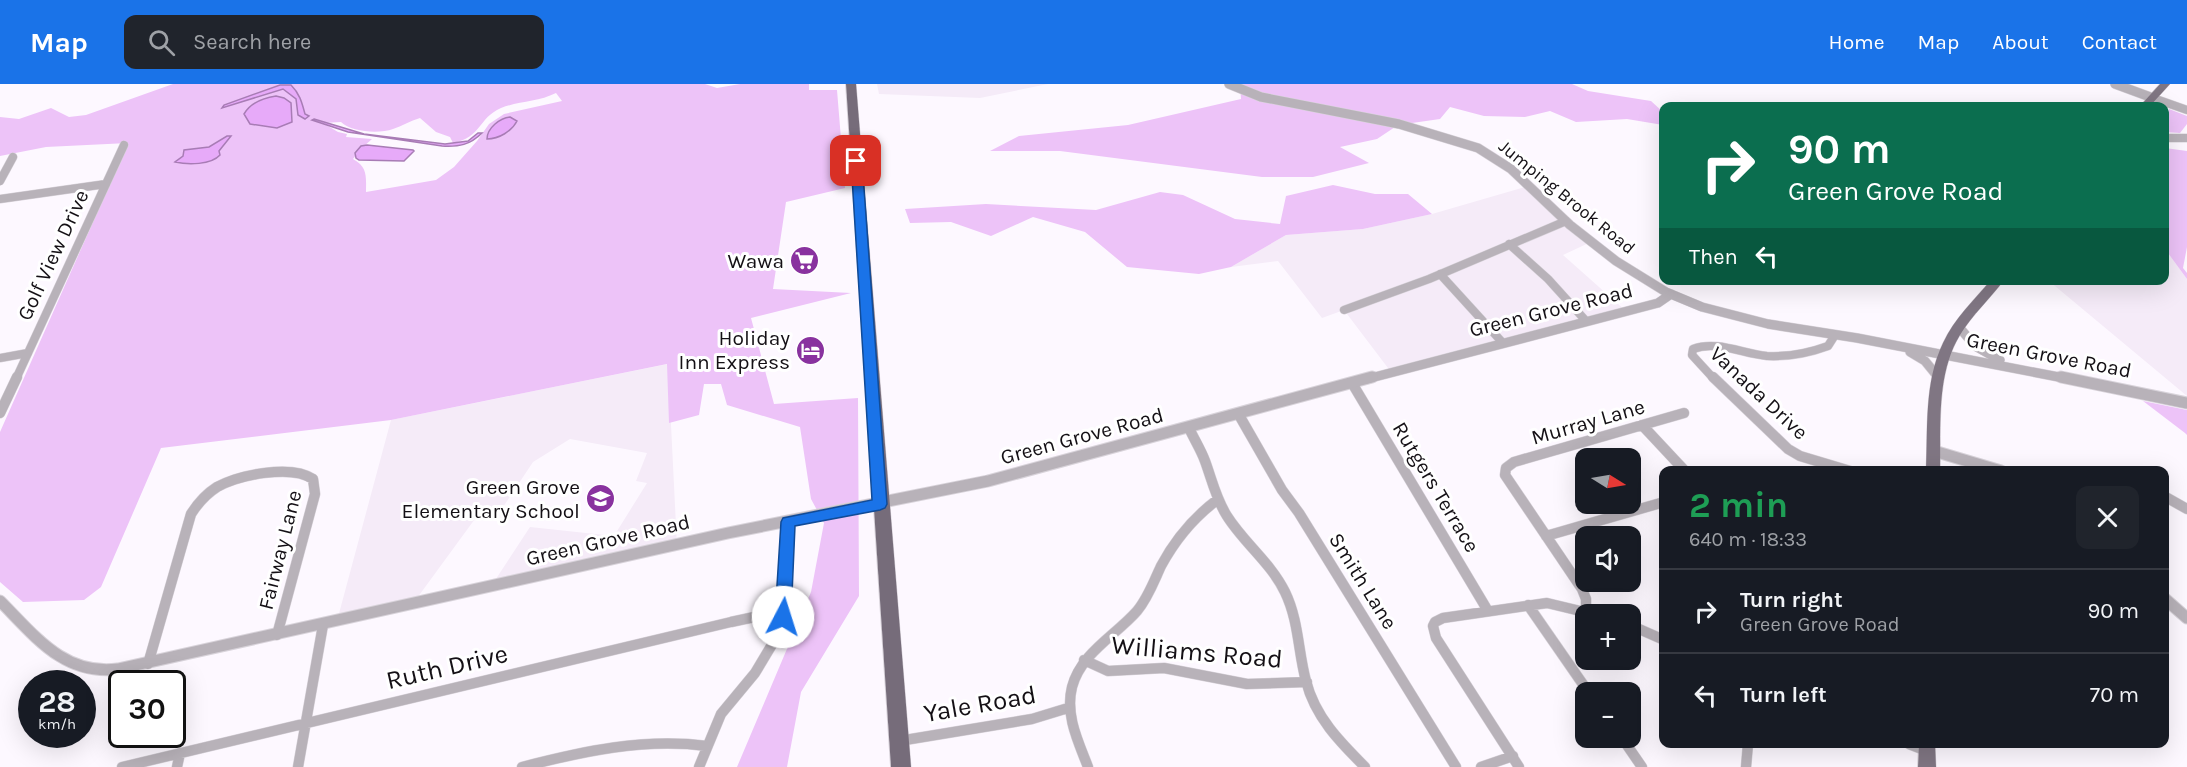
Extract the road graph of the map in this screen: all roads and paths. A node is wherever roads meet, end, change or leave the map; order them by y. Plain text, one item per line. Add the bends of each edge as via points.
1 (851, 84) edge
2 (1229, 84) edge
3 (2115, 84) edge
4 (2165, 84) edge
5 (2153, 98) junction
6 (2149, 102) edge
7 (2164, 102) edge
8 (2169, 104) edge
9 (2187, 110) edge
10 (2169, 138) edge
11 (2187, 138) edge
12 (124, 145) dead end
13 (13, 157) dead end
14 (4, 169) edge
15 (0, 182) edge
16 (106, 184) junction
17 (0, 199) edge
18 (1566, 221) junction
19 (1509, 244) junction
20 (1440, 273) junction
21 (1994, 285) edge
22 (1671, 294) junction
23 (1344, 309) dead end
24 (1586, 321) junction
25 (1959, 327) junction
26 (1835, 335) junction
27 (1502, 342) junction
28 (1904, 349) junction
29 (28, 353) junction
30 (1944, 354) junction
31 (0, 358) edge
32 (2013, 367) junction
33 (1938, 377) junction
34 (1352, 383) junction
35 (2187, 403) edge
36 (0, 413) edge
37 (1684, 413) dead end
38 (1239, 415) junction
39 (1642, 425) junction
40 (1189, 428) junction
41 (1934, 451) junction
42 (1680, 466) edge
43 (1824, 466) edge
44 (1933, 466) edge
45 (1984, 466) edge
46 (2169, 499) edge
47 (1217, 500) junction
48 (1659, 503) edge
49 (880, 504) junction
50 (2187, 509) edge
51 (788, 522) junction
52 (1546, 536) junction
53 (0, 601) edge
54 (2169, 602) edge
55 (1588, 604) edge
56 (1528, 605) junction
57 (1575, 610) edge
58 (1488, 611) junction
59 (783, 617) junction
60 (2187, 618) edge
61 (323, 625) junction
62 (1641, 630) edge
63 (277, 635) junction
64 (1659, 638) edge
65 (1084, 660) junction
66 (148, 664) junction
67 (1306, 682) junction
68 (1581, 682) edge
69 (1068, 708) junction
70 (306, 723) junction
71 (899, 741) junction
72 (707, 746) junction
73 (1629, 748) edge
74 (1748, 748) edge
75 (180, 753) junction
76 (1512, 756) junction
77 (122, 767) edge
78 (177, 767) edge
79 (298, 767) edge
80 (522, 767) edge
81 (699, 767) edge
82 (901, 767) edge
83 (1088, 767) edge
84 (1365, 767) edge
85 (1456, 767) edge
86 (1481, 767) edge
87 (1519, 767) edge
88 (1642, 767) edge
89 (1746, 767) edge

1 - 49 highway
2 - 18 street, Jumping Brook Road via 1273,99 1400,124 1478,148 1507,165
3 - 5 street
4 - 5 main road
5 - 6 main road
5 - 7 street
8 - 9 street
10 - 11 street
12 - 16 street, Golf View Drive
13 - 14 street
14 - 15 street
16 - 17 street
16 - 29 street, Golf View Drive
18 - 19 street
18 - 22 street, Jumping Brook Road
19 - 20 street
19 - 24 street
20 - 23 street
20 - 27 street
21 - 25 main road
22 - 24 street, Green Grove Road via 1658,303
22 - 26 street, Green Grove Road via 1725,314
24 - 27 street, Green Grove Road
25 - 30 main road
25 - 32 street via 1975,346
26 - 28 street, Green Grove Road
26 - 43 street, Vanada Drive via 1828,346 1790,355 1750,354 1706,345 1697,346 1692,352 1696,361 1788,449
27 - 34 street, Green Grove Road
28 - 30 street, Green Grove Road
28 - 33 street via 1925,361
29 - 31 street
29 - 36 street, Golf View Drive
30 - 32 street, Green Grove Road
30 - 33 main road
32 - 35 street, Green Grove Road
33 - 41 main road
34 - 38 street, Green Grove Road
34 - 58 street, Rutgers Terrace
37 - 39 street, Murray Lane
38 - 40 street, Green Grove Road
38 - 85 street, Smith Lane
39 - 42 street
39 - 52 street, Murray Lane via 1507,465 1505,475
40 - 47 street via 1204,457
40 - 49 street, Green Grove Road via 988,482
41 - 44 main road
41 - 45 street
46 - 50 street
47 - 65 street via 1201,510 1176,542 1138,609
47 - 67 street via 1285,591 1296,621
48 - 52 street
49 - 51 street, Green Grove Road
49 - 71 highway
51 - 59 street
51 - 61 street, Green Grove Road
52 - 55 street
53 - 66 street, Green Grove Road via 44,643 84,669
54 - 60 street
56 - 57 street via 1547,603
56 - 58 street
56 - 68 street
58 - 76 street via 1443,618 1433,626 1436,638
59 - 70 street, Ruth Drive via 750,618
59 - 72 street via 766,658 721,714
61 - 63 street, Green Grove Road
61 - 70 street
62 - 64 street
63 - 66 street, Green Grove Road
63 - 66 street, Fairway Lane via 315,494 313,479 296,471 229,481 196,505
65 - 67 street, Williams Road via 1108,671 1164,668 1247,684
65 - 69 street via 1073,683
67 - 84 street via 1322,720
69 - 71 street, Yale Road via 1032,719
69 - 83 street
70 - 75 street, Ruth Drive
70 - 79 street
71 - 82 highway
72 - 80 street via 671,742 618,744
72 - 81 street
73 - 88 street
74 - 89 street
75 - 77 street, Ruth Drive
75 - 78 street
76 - 86 street
76 - 87 street

